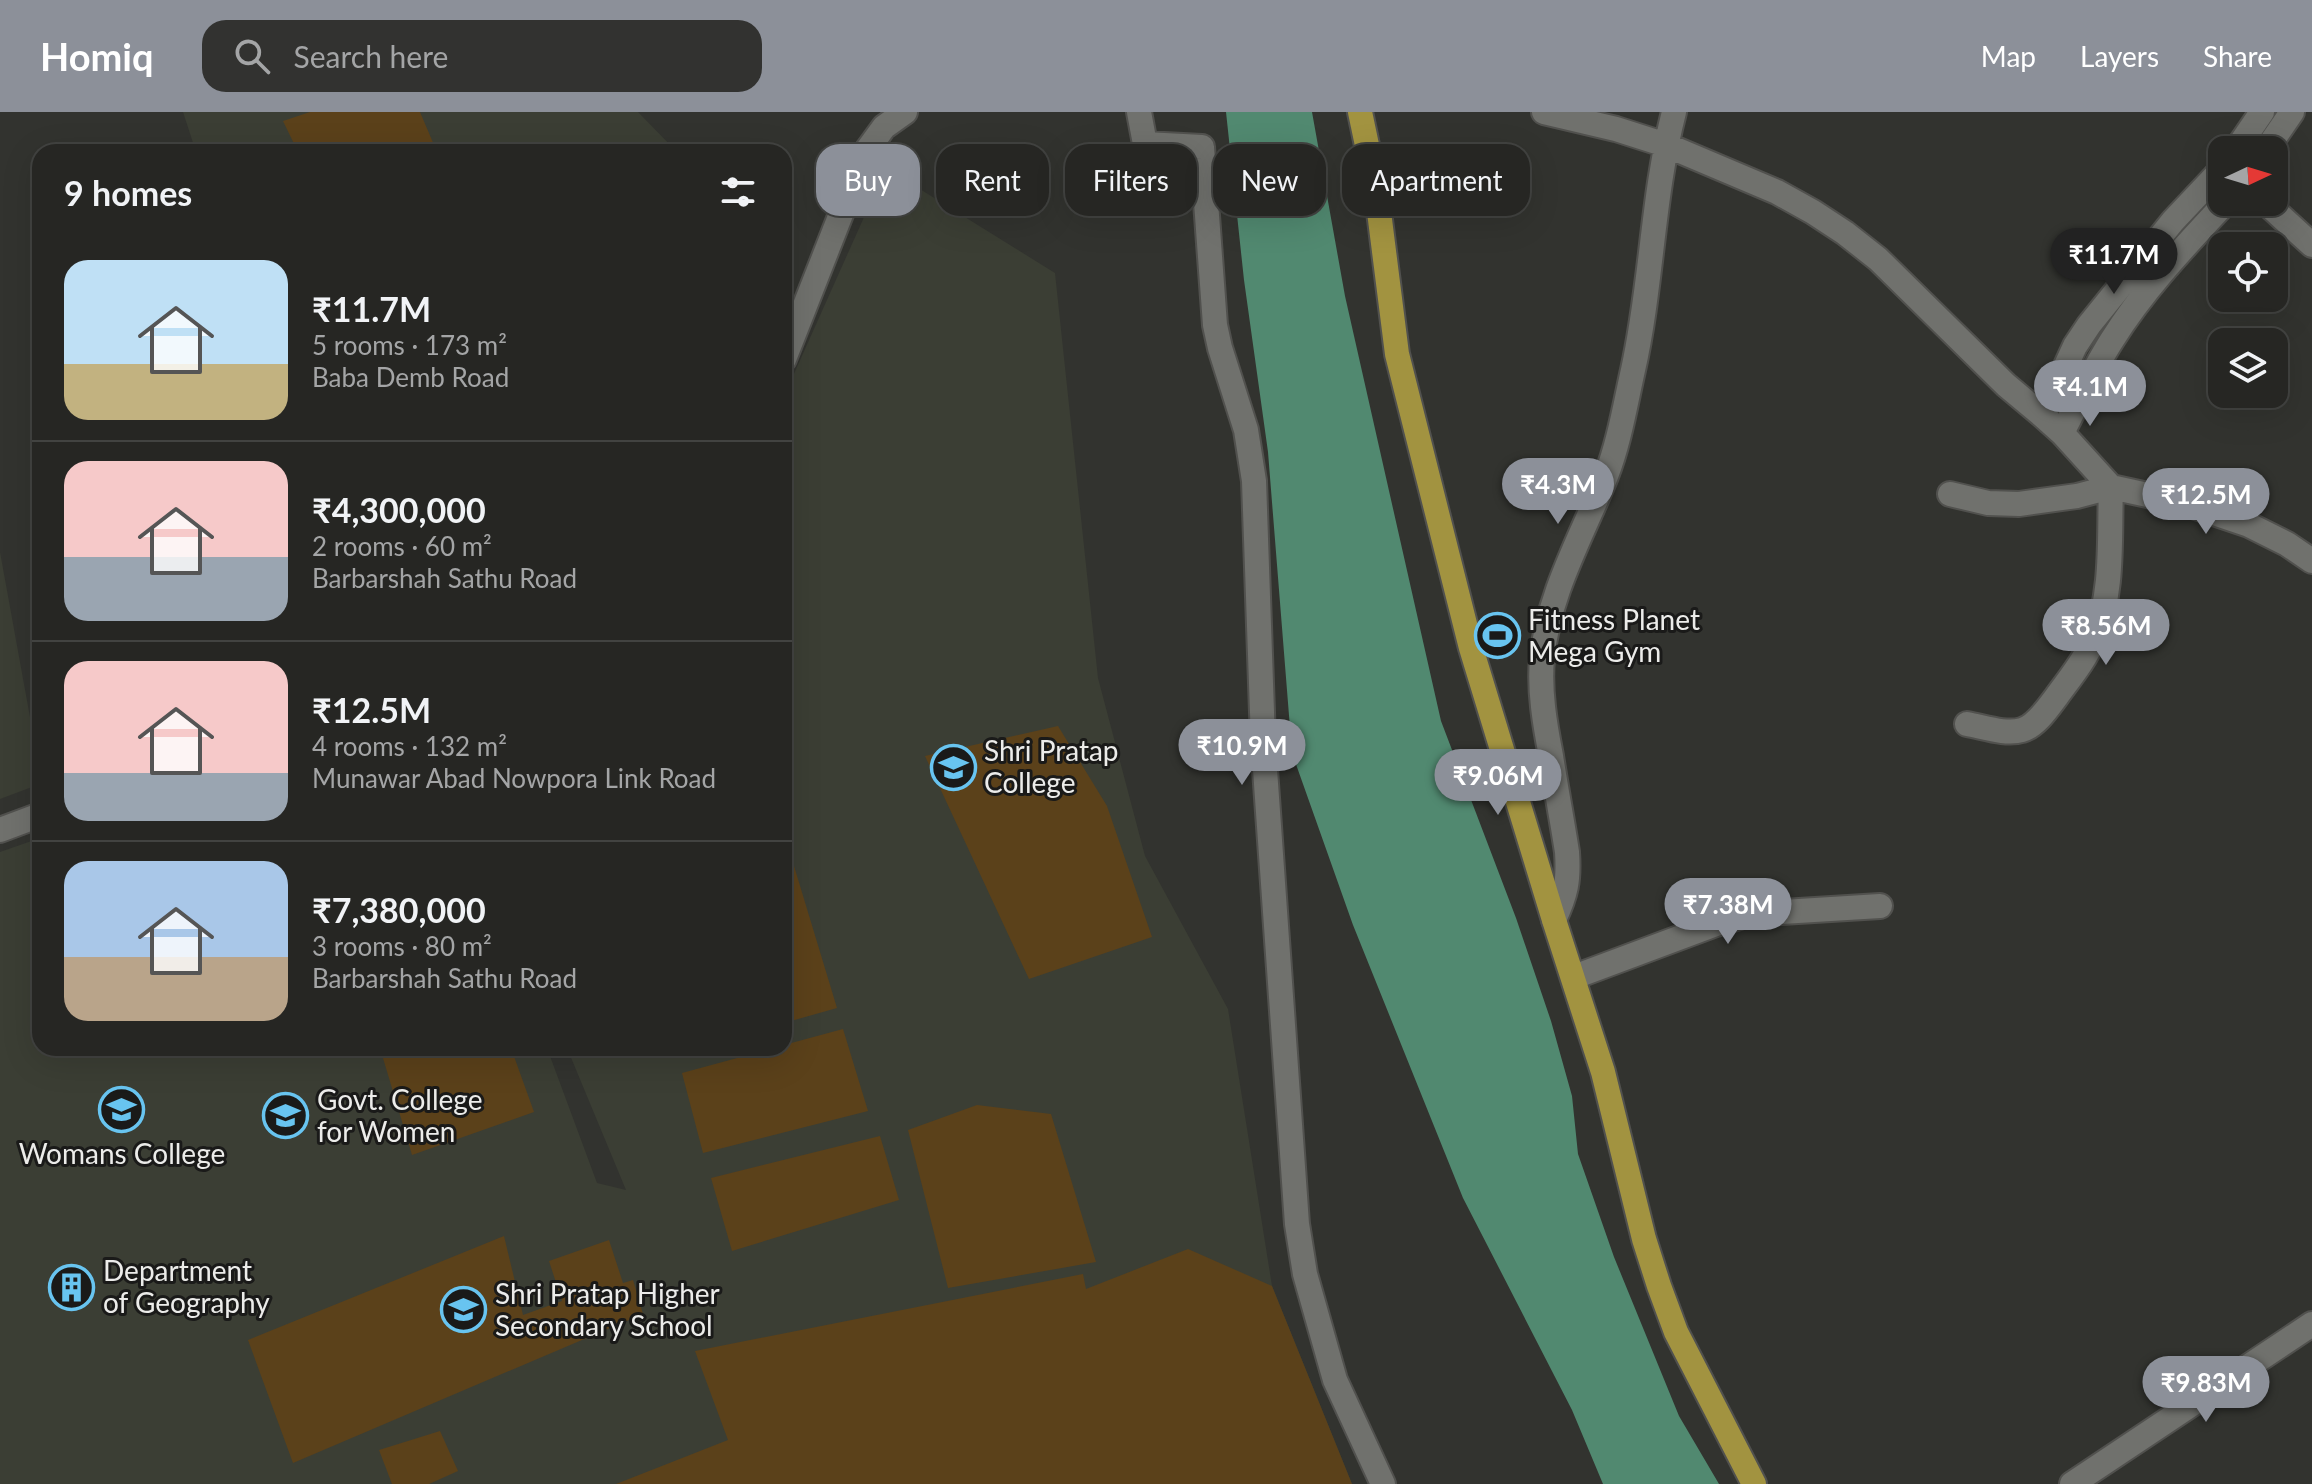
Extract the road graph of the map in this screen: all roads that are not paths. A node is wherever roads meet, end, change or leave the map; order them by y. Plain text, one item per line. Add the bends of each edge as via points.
1 (905, 112) edge
2 (1139, 112) edge
3 (1360, 112) edge
4 (1544, 112) edge
5 (1674, 112) edge
6 (2262, 112) edge
7 (2292, 112) edge
8 (2246, 136) edge
9 (2276, 136) edge
10 (1666, 145) junction
11 (2208, 184) edge
12 (2213, 216) edge
13 (2280, 216) edge
14 (2312, 245) edge
15 (792, 339) edge
16 (2043, 416) junction
17 (2062, 433) junction
18 (2111, 487) junction
19 (1950, 494) dead end
20 (2312, 561) edge
21 (1967, 724) dead end
22 (32, 818) edge
23 (0, 830) edge
24 (1880, 906) dead end
25 (1554, 920) junction
26 (1574, 977) junction
27 (2312, 1324) edge
28 (1383, 1484) edge
29 (1754, 1484) edge
30 (2072, 1484) edge

1 - 15 street via 884,127 865,153
2 - 28 street via 1145,144 1202,147 1215,325 1246,430 1254,481 1263,741 1297,1224 1305,1274 1335,1380
3 - 25 main road via 1376,188 1397,354 1471,648
4 - 10 street
5 - 10 street
6 - 8 street
7 - 9 street
10 - 16 street via 1777,192 1845,233
10 - 25 street via 1638,348 1618,438 1556,595 1541,663 1569,875
11 - 16 street via 2075,346
12 - 17 street via 2137,304
13 - 14 street
16 - 17 street
17 - 18 street
18 - 19 street via 2019,504
18 - 20 street via 2249,525
18 - 21 street via 2104,609 2080,664 2026,729 2014,732
22 - 23 street
24 - 26 street via 1749,914
25 - 26 main road
26 - 29 main road via 1659,1286 1676,1332
27 - 30 street

